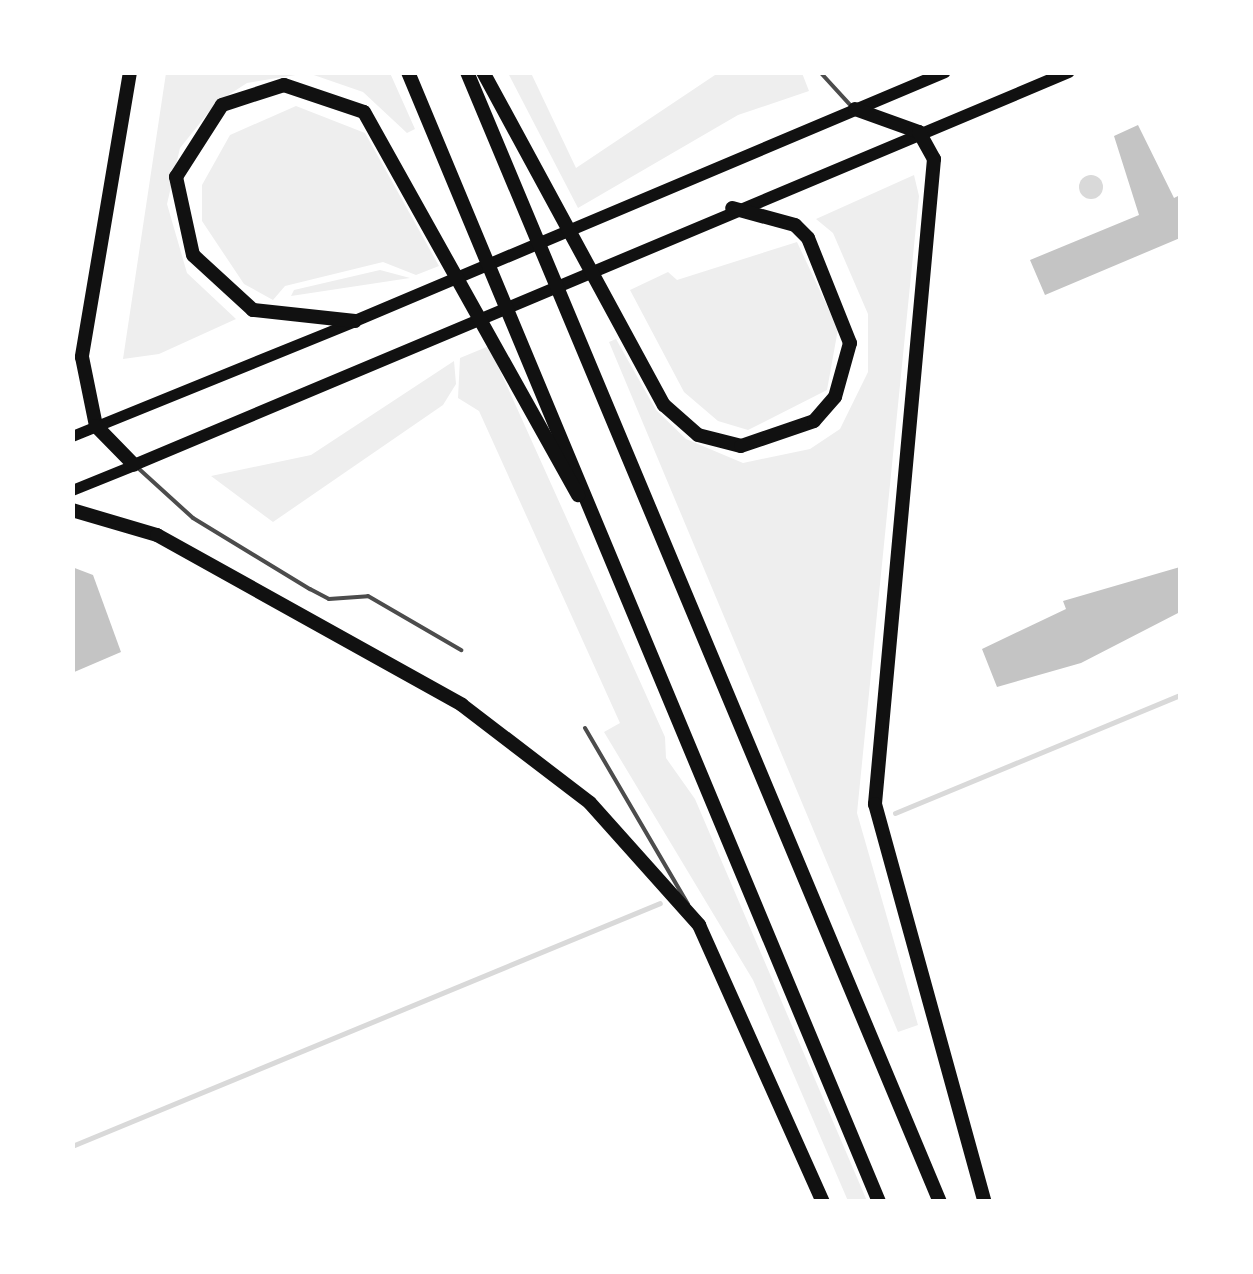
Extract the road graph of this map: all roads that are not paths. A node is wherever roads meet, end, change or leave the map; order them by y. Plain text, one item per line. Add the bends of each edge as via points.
1 (130, 72) edge
2 (408, 72) edge
3 (467, 72) edge
4 (483, 72) edge
5 (820, 72) edge
6 (945, 72) edge
7 (1069, 72) edge
8 (855, 109) junction
9 (919, 132) junction
10 (732, 208) junction
11 (355, 321) junction
12 (96, 426) junction
13 (72, 436) edge
14 (134, 465) junction
15 (72, 490) edge
16 (72, 510) edge
17 (620, 576) junction
18 (461, 650) dead end
19 (585, 728) dead end
20 (699, 925) junction
21 (824, 1202) edge
22 (879, 1202) edge
23 (940, 1202) edge
24 (986, 1202) edge

1 - 12 highway via 82,357
2 - 17 highway
3 - 23 highway
4 - 10 highway via 664,405 698,434 740,446 814,421 835,397 850,342 808,238
5 - 8 lane
6 - 8 main road
7 - 9 main road
8 - 9 highway
8 - 11 main road
9 - 10 main road
9 - 24 highway via 934,159 935,205 875,804
10 - 14 main road
11 - 12 main road
11 - 17 highway via 253,310 194,254 176,177 222,106 250,92 312,87 364,112 384,135
12 - 13 main road
12 - 14 highway
14 - 15 main road
14 - 18 lane via 193,518 310,589 329,599 368,596
16 - 20 highway via 158,535 510,736 590,802
17 - 22 highway
19 - 20 lane
20 - 21 highway

